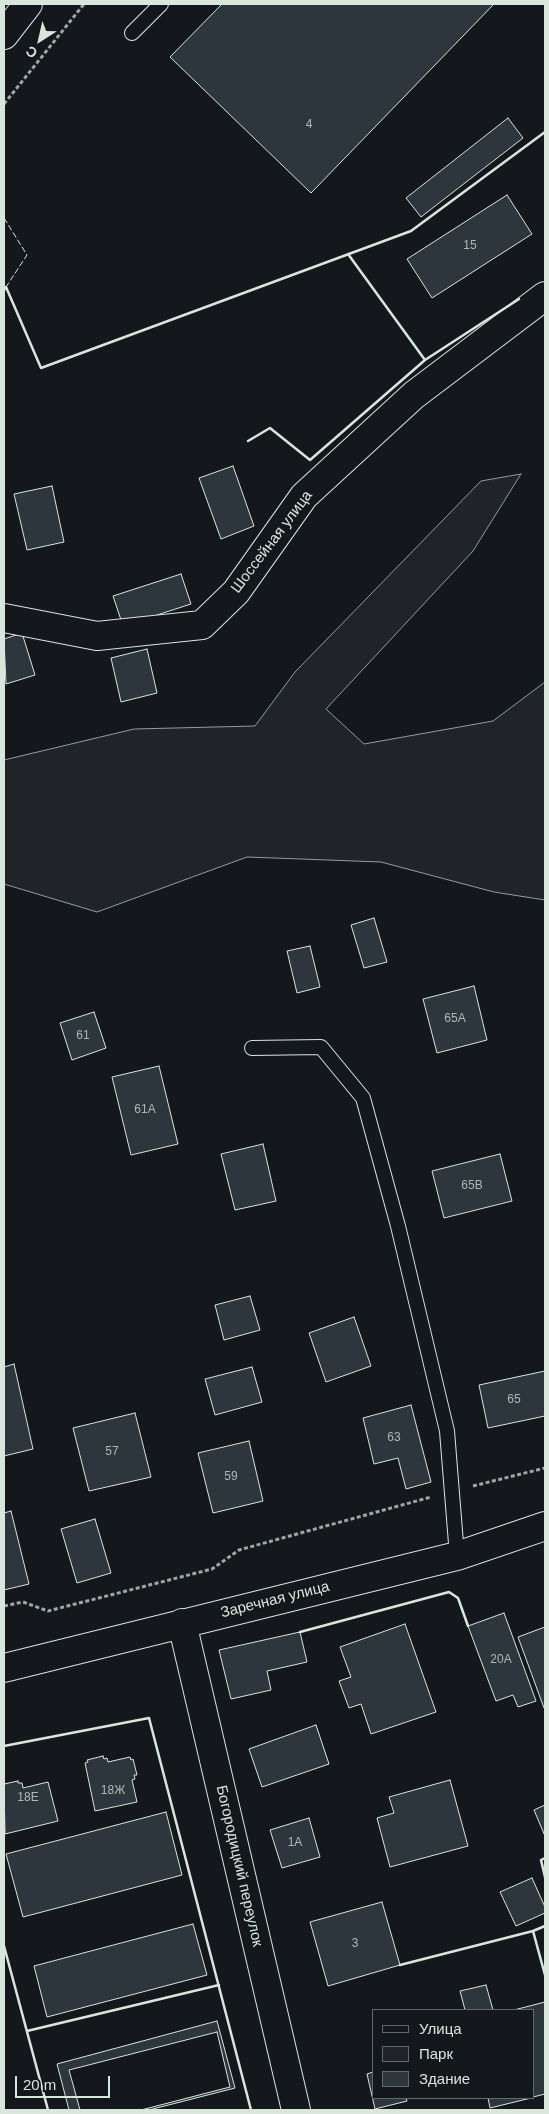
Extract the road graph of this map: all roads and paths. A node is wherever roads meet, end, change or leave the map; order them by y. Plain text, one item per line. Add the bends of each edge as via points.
1 (28, 4) edge
2 (84, 4) edge
3 (161, 4) edge
4 (132, 33) dead end
5 (4, 35) edge
6 (4, 104) edge
7 (545, 296) edge
8 (4, 618) edge
9 (252, 1048) dead end
10 (545, 1468) edge
11 (452, 1492) junction
12 (545, 1526) edge
13 (457, 1556) junction
14 (4, 1606) edge
15 (182, 1622) junction
16 (4, 1668) edge
17 (296, 2110) edge

1 - 5 street
2 - 6 path
3 - 4 lane
7 - 8 street, Шоссейная улица via 414,396 304,496 236,592 202,625 97,636
9 - 11 lane via 320,1046 363,1098 398,1226 447,1431
10 - 11 path
11 - 13 lane
11 - 14 path via 240,1550 212,1569 48,1611 23,1602
12 - 13 street, Заречная улица
13 - 15 street, Заречная улица
15 - 16 street, Заречная улица
15 - 17 street, Богородицкий переулок

